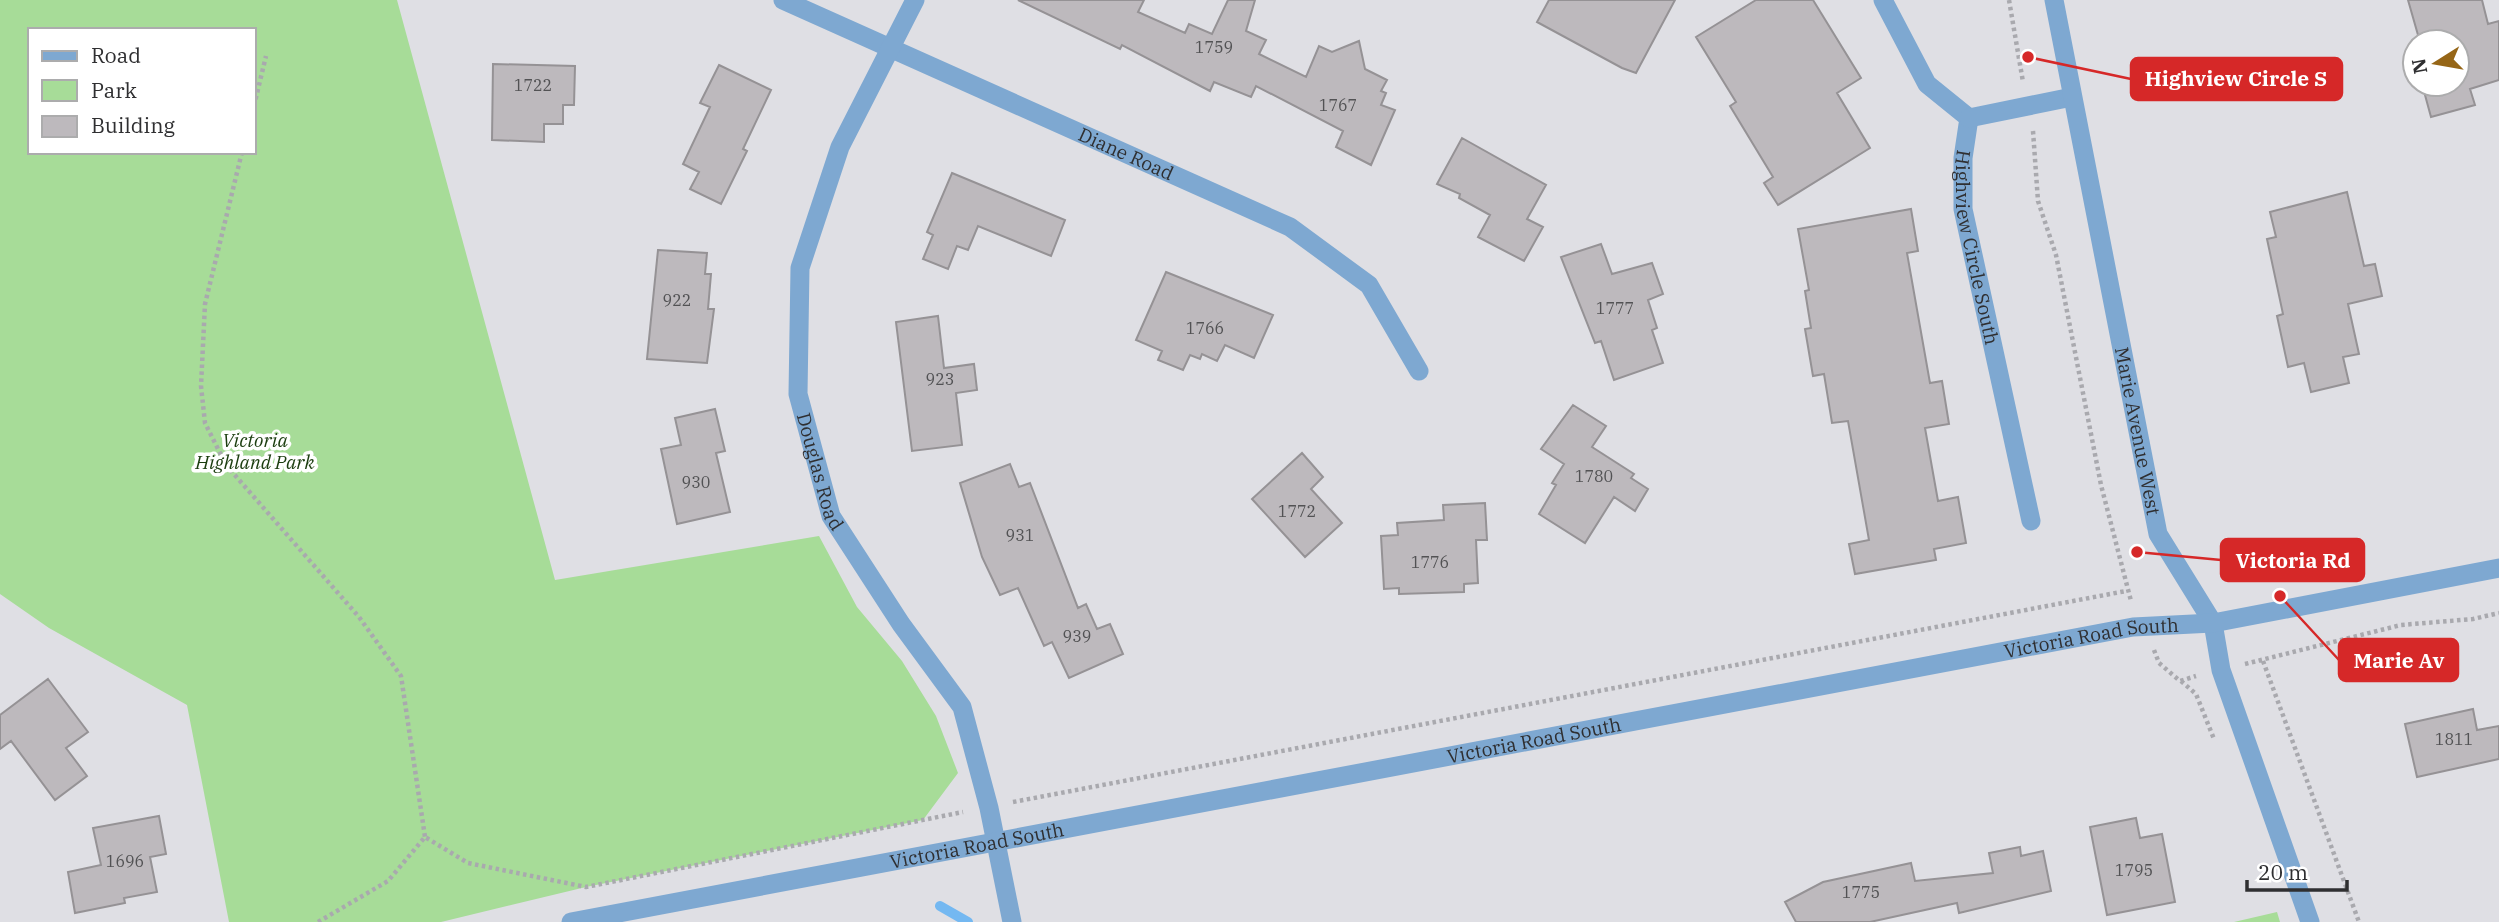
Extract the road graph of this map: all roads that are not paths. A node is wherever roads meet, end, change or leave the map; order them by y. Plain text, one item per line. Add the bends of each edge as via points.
1 (783, 0) edge
2 (915, 0) edge
3 (1883, 0) edge
4 (2054, 0) edge
5 (891, 48) junction
6 (2072, 97) junction
7 (1969, 118) junction
8 (1419, 371) dead end
9 (2031, 521) dead end
10 (2499, 568) edge
11 (2213, 623) junction
12 (996, 842) junction
13 (571, 922) edge
14 (1012, 922) edge
15 (2310, 922) edge

1 - 5 street, Diane Road
2 - 5 street, Douglas Road
3 - 7 street via 1927,84
4 - 6 street, Marie Avenue West
5 - 8 street, Diane Road via 1290,227 1369,285
5 - 12 street, Douglas Road via 840,147 800,268 797,394 831,516 962,707
6 - 7 street
6 - 11 street, Marie Avenue West via 2158,534
7 - 9 street, Highview Circle South via 1963,209
10 - 11 street, Victoria Road South
11 - 12 street, Victoria Road South via 2133,627
11 - 15 street, Marie Avenue West via 2221,670
12 - 13 street, Victoria Road South
12 - 14 street, Douglas Road

